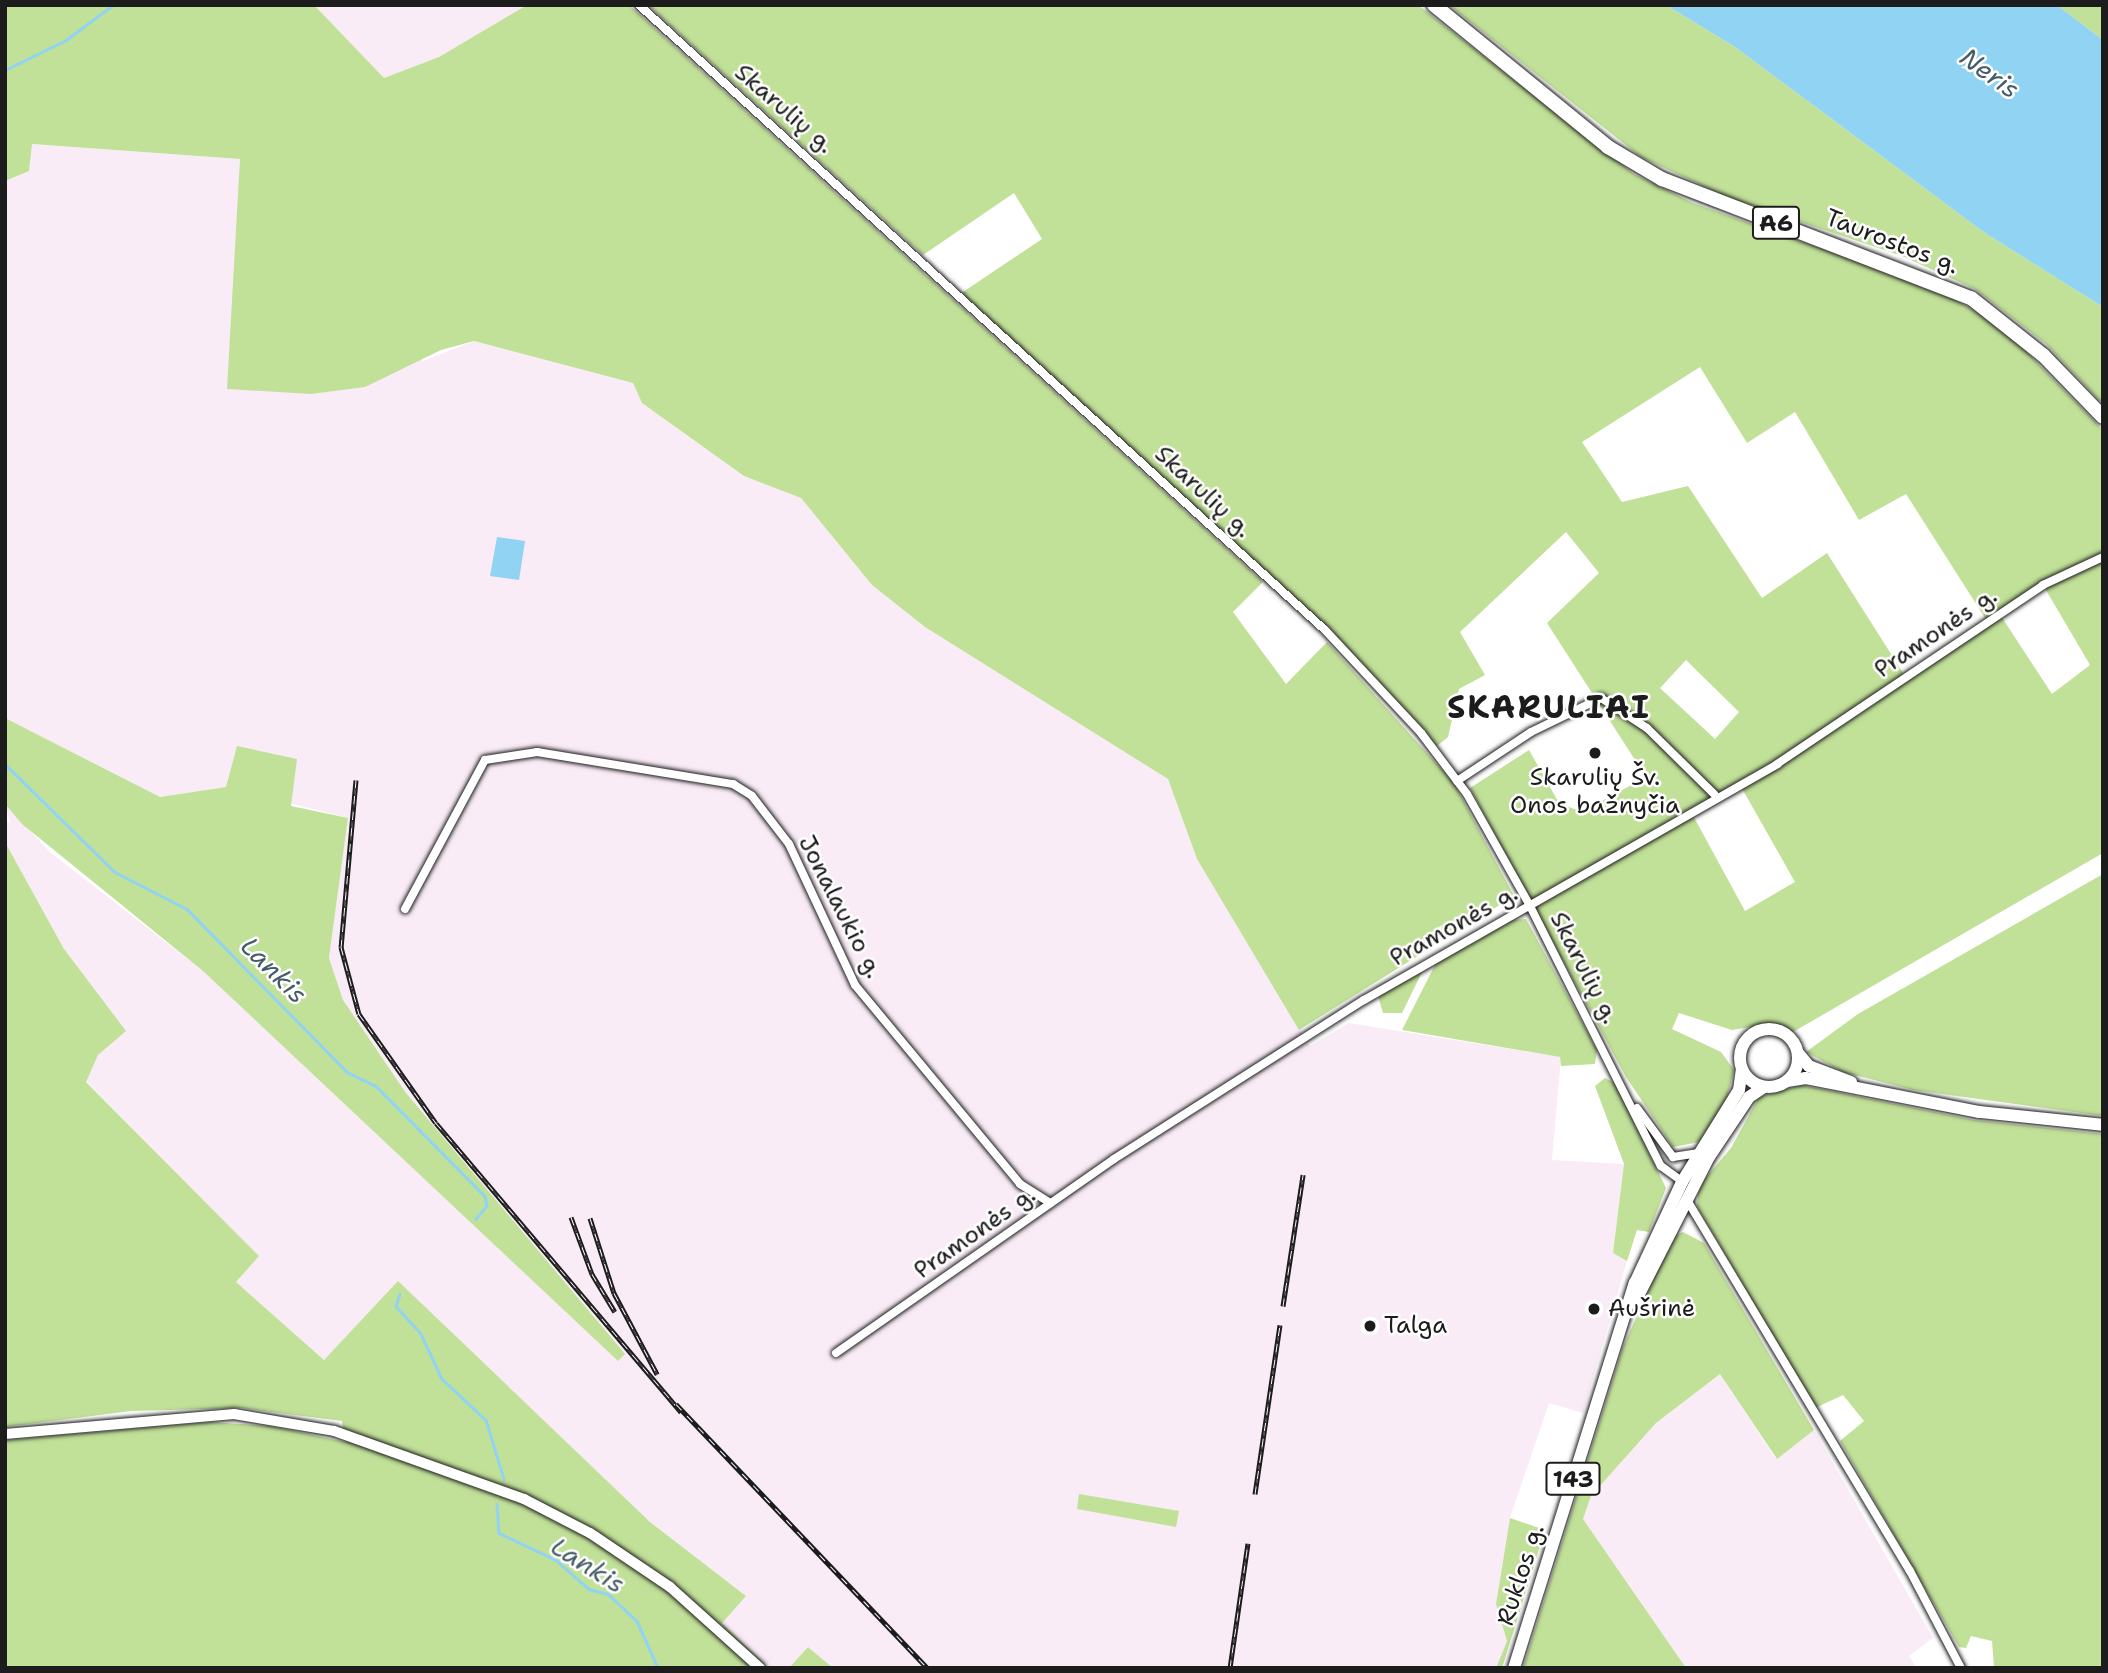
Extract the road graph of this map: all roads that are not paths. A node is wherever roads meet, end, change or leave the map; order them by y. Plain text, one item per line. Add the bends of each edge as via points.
1 (639, 5) edge
2 (1434, 5) edge
3 (2103, 417) edge
4 (2103, 556) edge
5 (1457, 781) junction
6 (1715, 795) junction
7 (1530, 906) junction
8 (405, 909) dead end
9 (1798, 1052) junction
10 (1742, 1069) junction
11 (1787, 1081) junction
12 (1861, 1086) junction
13 (1764, 1087) junction
14 (1629, 1097) junction
15 (2103, 1125) edge
16 (1699, 1153) junction
17 (1698, 1177) junction
18 (1682, 1182) junction
19 (1686, 1198) junction
20 (1051, 1203) junction
21 (1619, 1335) junction
22 (836, 1353) dead end
23 (5, 1434) edge
24 (760, 1668) edge
25 (1514, 1668) edge
26 (1961, 1668) edge

1 - 5 street, Skarulių g. via 1325,630
2 - 3 highway, Taurostos g. / A6 via 1608,147 1662,179 1971,298 2043,355
4 - 6 street, Pramonės g. via 2070,568 1777,764
5 - 6 street via 1531,732 1601,698 1640,722
5 - 7 street, Skarulių g.
6 - 7 street, Pramonės g.
7 - 14 street, Skarulių g.
7 - 20 street, Pramonės g. via 1374,994
8 - 20 street, Jonalaukio g. via 485,761 537,752 733,784 752,796 789,844 855,985 1020,1184
9 - 10 main road, 143 via 1783,1032 1759,1031 1742,1047
9 - 11 main road
9 - 12 main road, 143 via 1810,1066
10 - 13 main road
10 - 16 main road, 143 via 1739,1090
11 - 12 main road, 143
11 - 13 main road, 143
12 - 15 main road, 143 via 1980,1112
13 - 17 main road, 143 via 1749,1097
14 - 16 street, Skarulių g. via 1673,1157
14 - 18 street, Skarulių g. via 1661,1166
16 - 18 main road, 143
17 - 18 street
17 - 19 main road, 143
18 - 21 main road, 143 via 1641,1270
19 - 21 main road, 143
19 - 26 street via 1897,1549
20 - 22 street, Pramonės g.
21 - 25 main road, Ruklos g. / 143
23 - 24 main road via 234,1414 334,1431 524,1499 590,1533 670,1587

